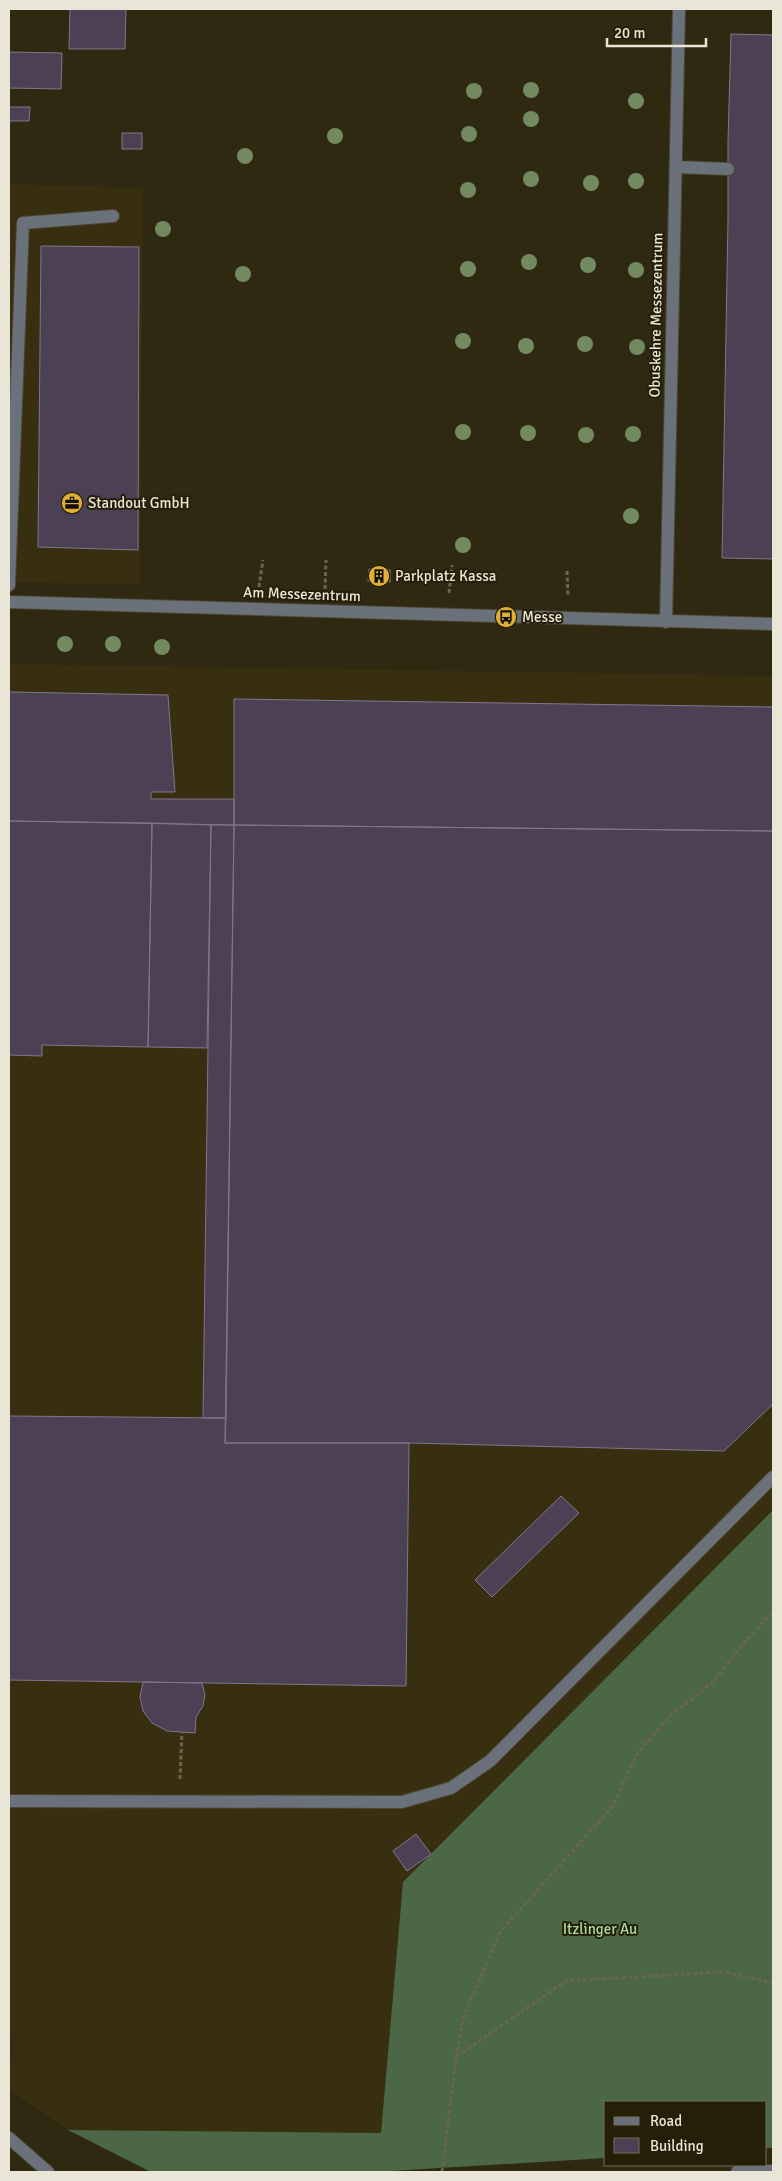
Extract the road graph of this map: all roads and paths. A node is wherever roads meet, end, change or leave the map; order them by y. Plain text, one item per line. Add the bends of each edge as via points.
1 (679, 9) edge
2 (676, 167) junction
3 (728, 169) dead end
4 (113, 216) dead end
5 (263, 560) dead end
6 (326, 560) dead end
7 (452, 565) dead end
8 (567, 571) dead end
9 (9, 585) edge
10 (258, 594) dead end
11 (326, 595) dead end
12 (449, 598) dead end
13 (9, 602) edge
14 (568, 602) dead end
15 (666, 622) junction
16 (773, 624) edge
17 (773, 1477) edge
18 (773, 1612) edge
19 (182, 1732) dead end
20 (9, 1801) edge
21 (180, 1801) junction
22 (773, 1983) edge
23 (456, 2057) junction
24 (9, 2138) edge
25 (773, 2171) edge
26 (48, 2172) edge
27 (442, 2172) edge
28 (737, 2172) edge

1 - 2 street, Obuskehre Messezentrum
2 - 3 street
2 - 15 street, Obuskehre Messezentrum
4 - 9 street via 23,223
5 - 10 path
6 - 11 path
7 - 12 path
8 - 14 path
13 - 15 street, Am Messezentrum
15 - 16 street, Am Messezentrum
17 - 21 street via 490,1761 452,1788 402,1802
18 - 23 path via 747,1638 713,1682 669,1717 637,1754 613,1806 500,1932 463,2018
19 - 21 path
20 - 21 street
22 - 23 path via 725,1972 566,1980
23 - 27 path
24 - 26 street
25 - 28 street

